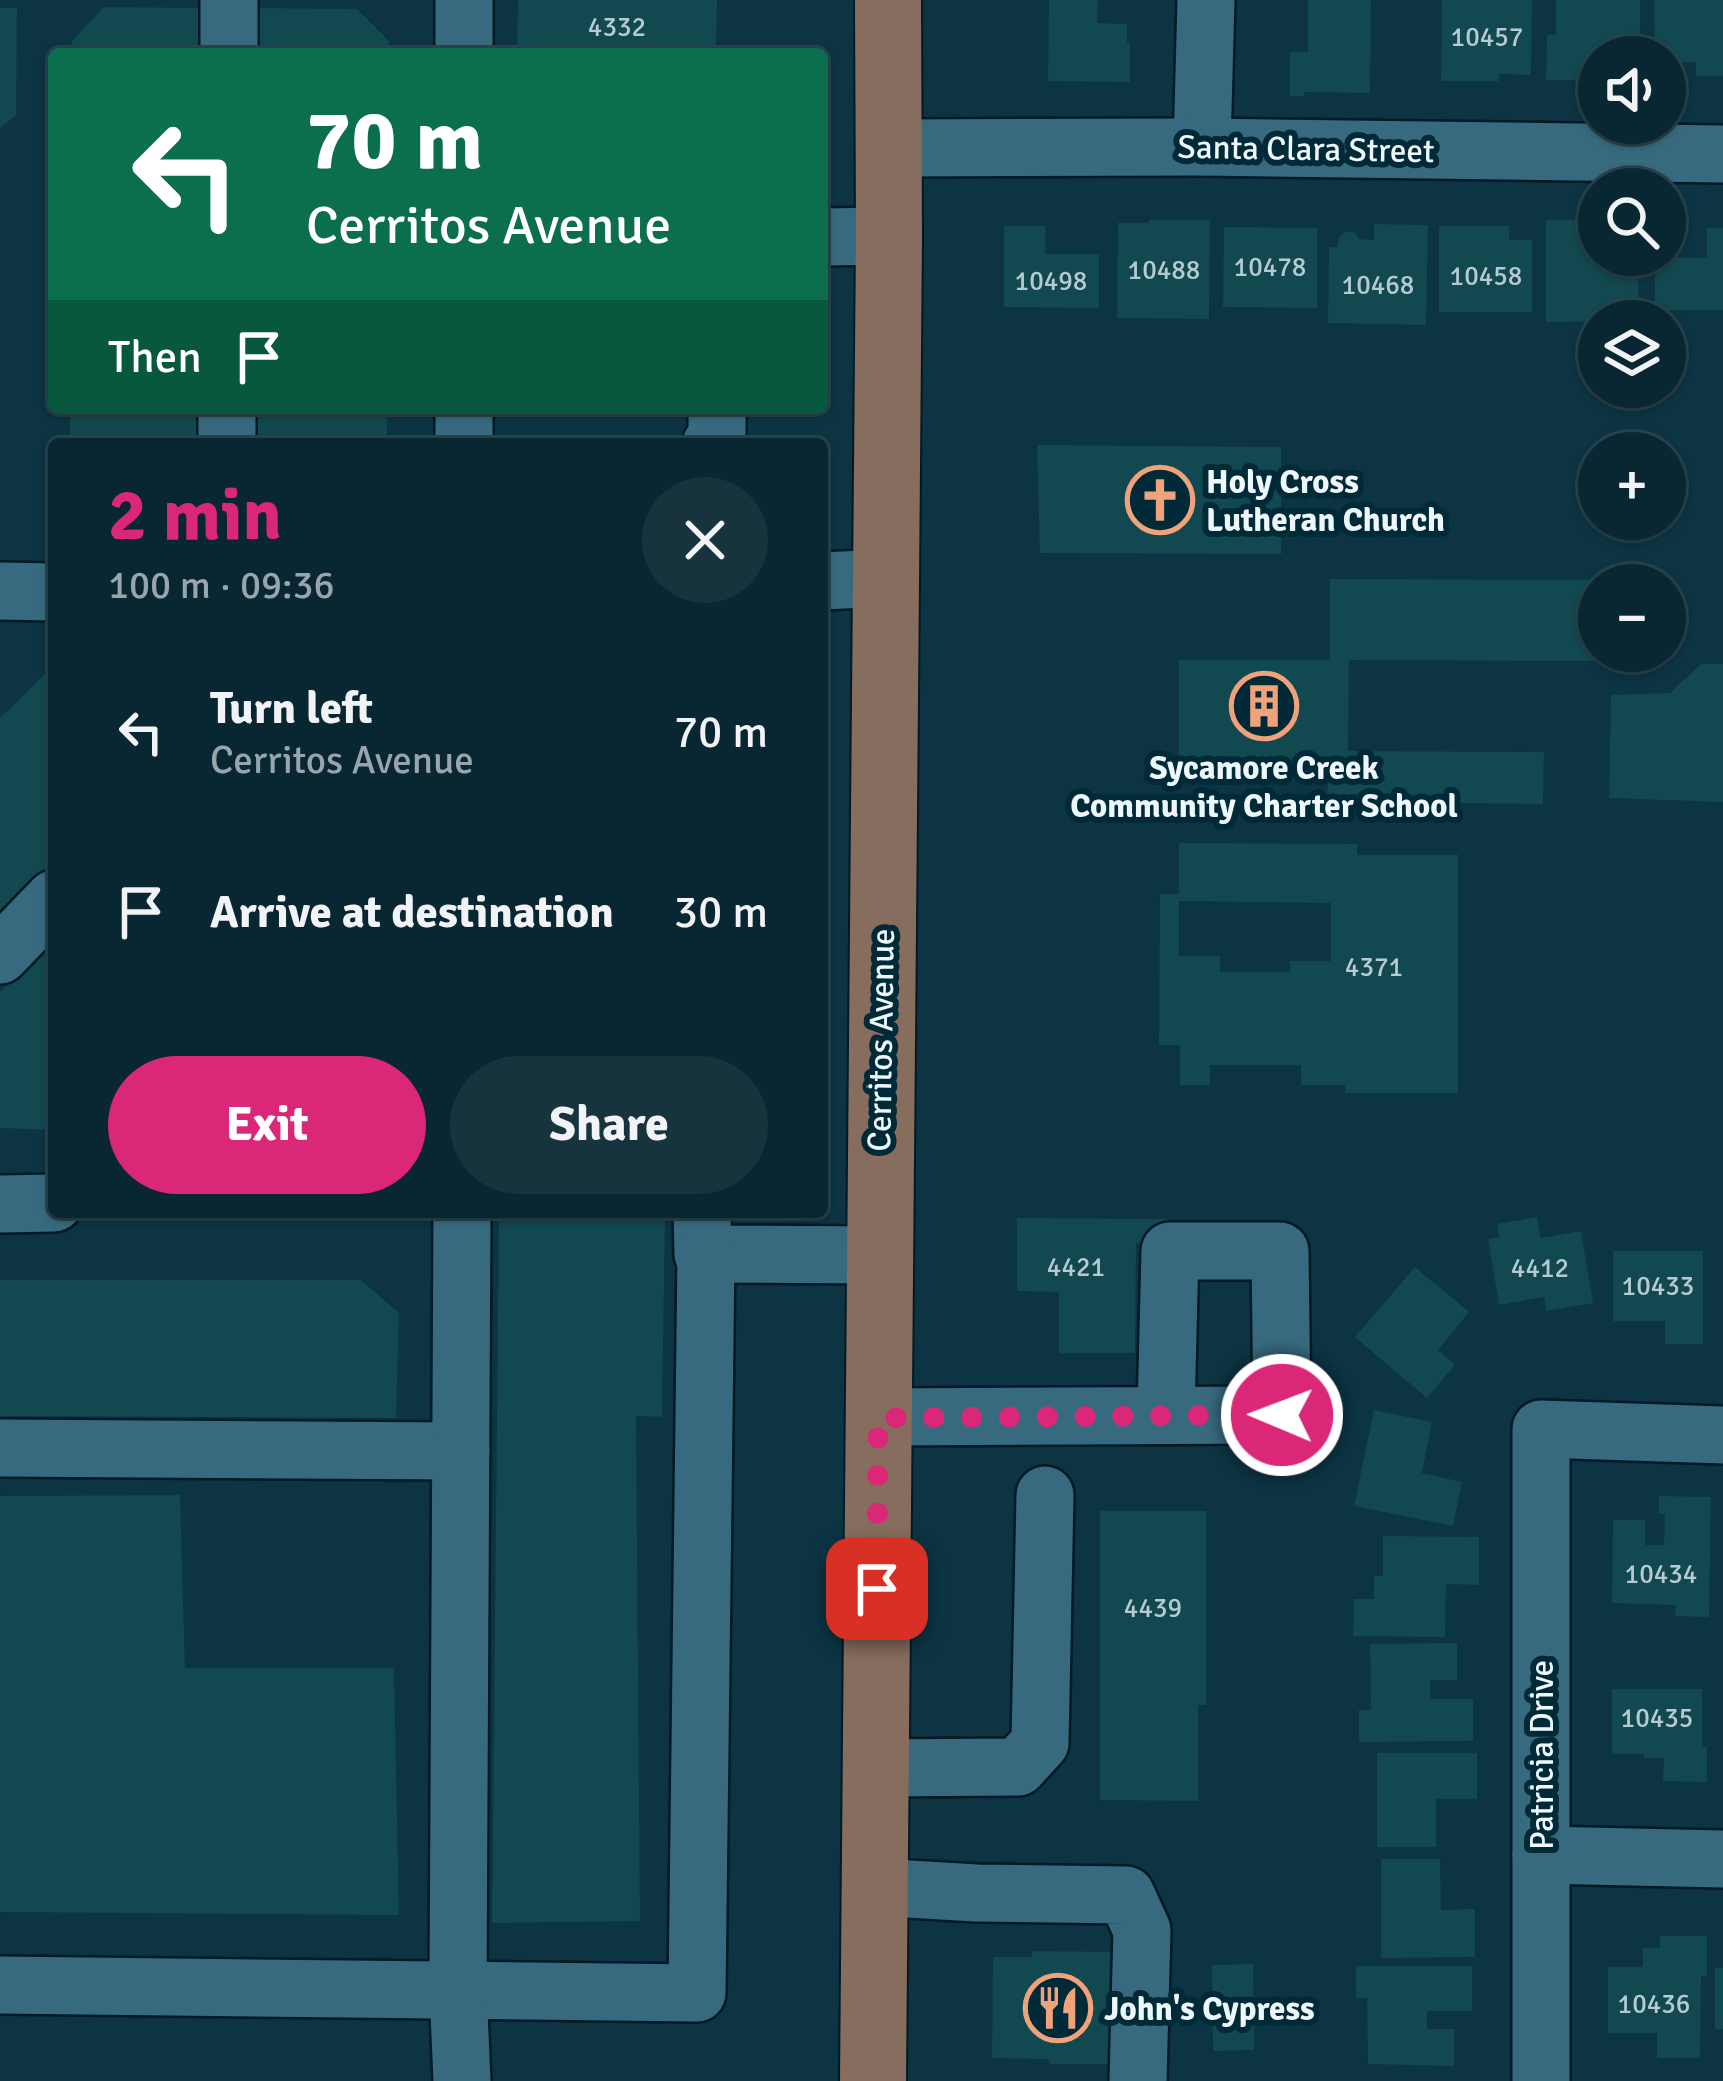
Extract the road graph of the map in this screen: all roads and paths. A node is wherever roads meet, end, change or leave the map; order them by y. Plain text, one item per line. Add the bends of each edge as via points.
1 (229, 0) edge
2 (464, 0) edge
3 (888, 0) edge
4 (1206, 0) edge
5 (229, 48) edge
6 (464, 48) edge
7 (1202, 147) junction
8 (889, 148) junction
9 (1723, 154) edge
10 (828, 236) edge
11 (889, 236) junction
12 (853, 579) edge
13 (0, 591) edge
14 (48, 592) edge
15 (48, 905) edge
16 (0, 955) edge
17 (48, 1203) edge
18 (0, 1204) edge
19 (462, 1218) edge
20 (704, 1233) edge
21 (879, 1255) junction
22 (1166, 1414) dead end
23 (878, 1418) junction
24 (1723, 1435) edge
25 (0, 1448) edge
26 (461, 1450) junction
27 (1045, 1495) dead end
28 (875, 1768) junction
29 (1540, 1856) junction
30 (1723, 1859) edge
31 (875, 1887) junction
32 (0, 1985) edge
33 (458, 1989) junction
34 (462, 2081) edge
35 (874, 2081) edge
36 (1138, 2081) edge
37 (1540, 2081) edge

1 - 5 street
2 - 6 street
3 - 8 main road, Cerritos Avenue
4 - 7 street
7 - 8 street, Santa Clara Street
7 - 9 street, Santa Clara Street
8 - 11 main road, Cerritos Avenue
10 - 11 street
11 - 12 main road, Cerritos Avenue
12 - 21 main road, Cerritos Avenue
13 - 14 street
15 - 16 street
17 - 18 street
19 - 26 street
20 - 21 street
20 - 33 street via 697,1993
21 - 23 main road, Cerritos Avenue
22 - 23 street
23 - 28 main road, Cerritos Avenue
24 - 29 street, Patricia Drive via 1540,1429
25 - 26 street
26 - 33 street
27 - 28 street via 1040,1743 1018,1767
28 - 31 main road, Cerritos Avenue
29 - 30 street
29 - 37 street, Patricia Drive
31 - 35 main road, Cerritos Avenue
31 - 36 street via 1126,1895 1142,1930
32 - 33 street
33 - 34 street

